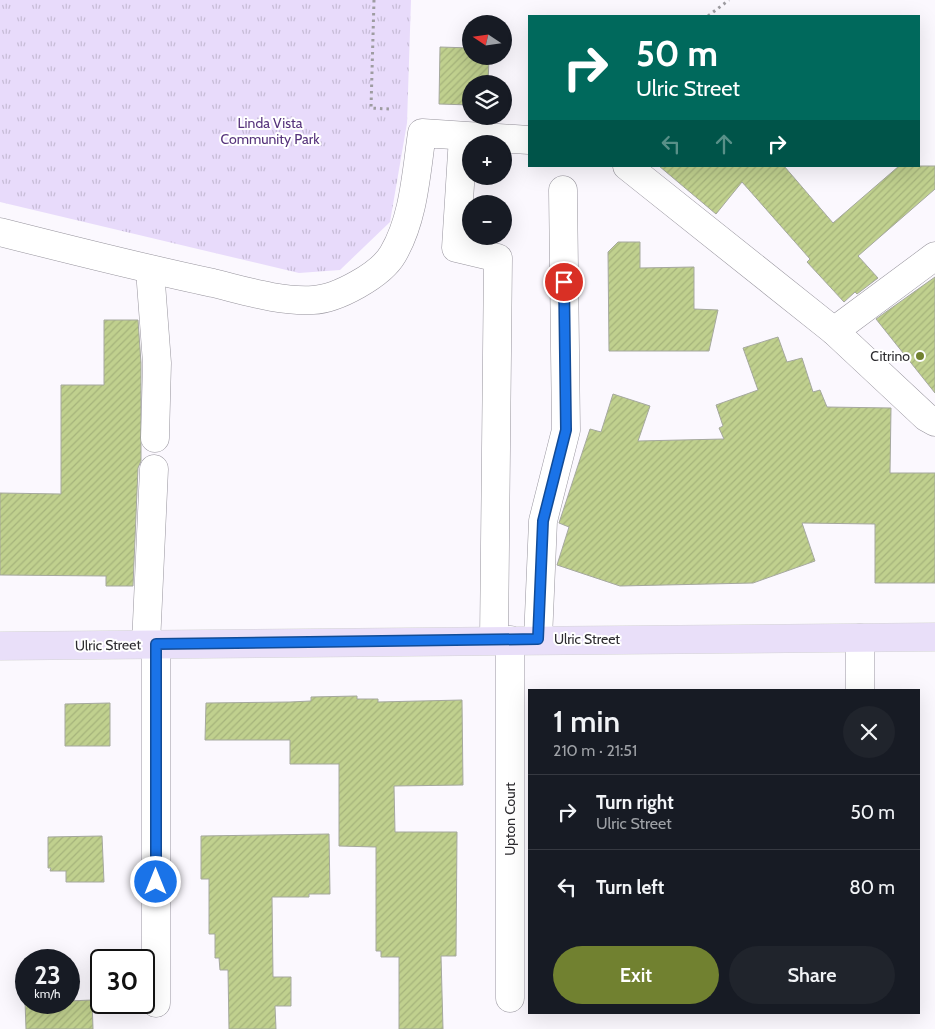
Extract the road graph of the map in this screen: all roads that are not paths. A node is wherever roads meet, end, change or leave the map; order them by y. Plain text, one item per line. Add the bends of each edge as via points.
1 (462, 137) edge
2 (512, 139) edge
3 (528, 140) edge
4 (462, 153) edge
5 (628, 167) edge
6 (563, 190) dead end
7 (0, 232) edge
8 (935, 256) edge
9 (150, 270) junction
10 (834, 331) junction
11 (935, 422) edge
12 (155, 438) dead end
13 (154, 469) dead end
14 (935, 637) edge
15 (860, 638) junction
16 (538, 639) junction
17 (502, 640) junction
18 (151, 644) junction
19 (0, 646) edge
20 (860, 689) edge
21 (510, 998) dead end
22 (156, 1002) dead end

1 - 9 street via 422,133 410,214 392,255 366,279 344,292 316,300 287,300
2 - 3 street
4 - 17 street, Upton Court via 456,248 498,258
5 - 10 street
6 - 16 street via 566,430 543,521
7 - 9 street
8 - 10 street
9 - 12 street via 157,363
10 - 11 street
13 - 18 street
14 - 15 main road, Ulric Street
15 - 16 main road, Ulric Street
15 - 20 street
16 - 17 main road, Ulric Street
17 - 18 main road, Ulric Street
17 - 21 street, Upton Court
18 - 19 main road, Ulric Street
18 - 22 street

